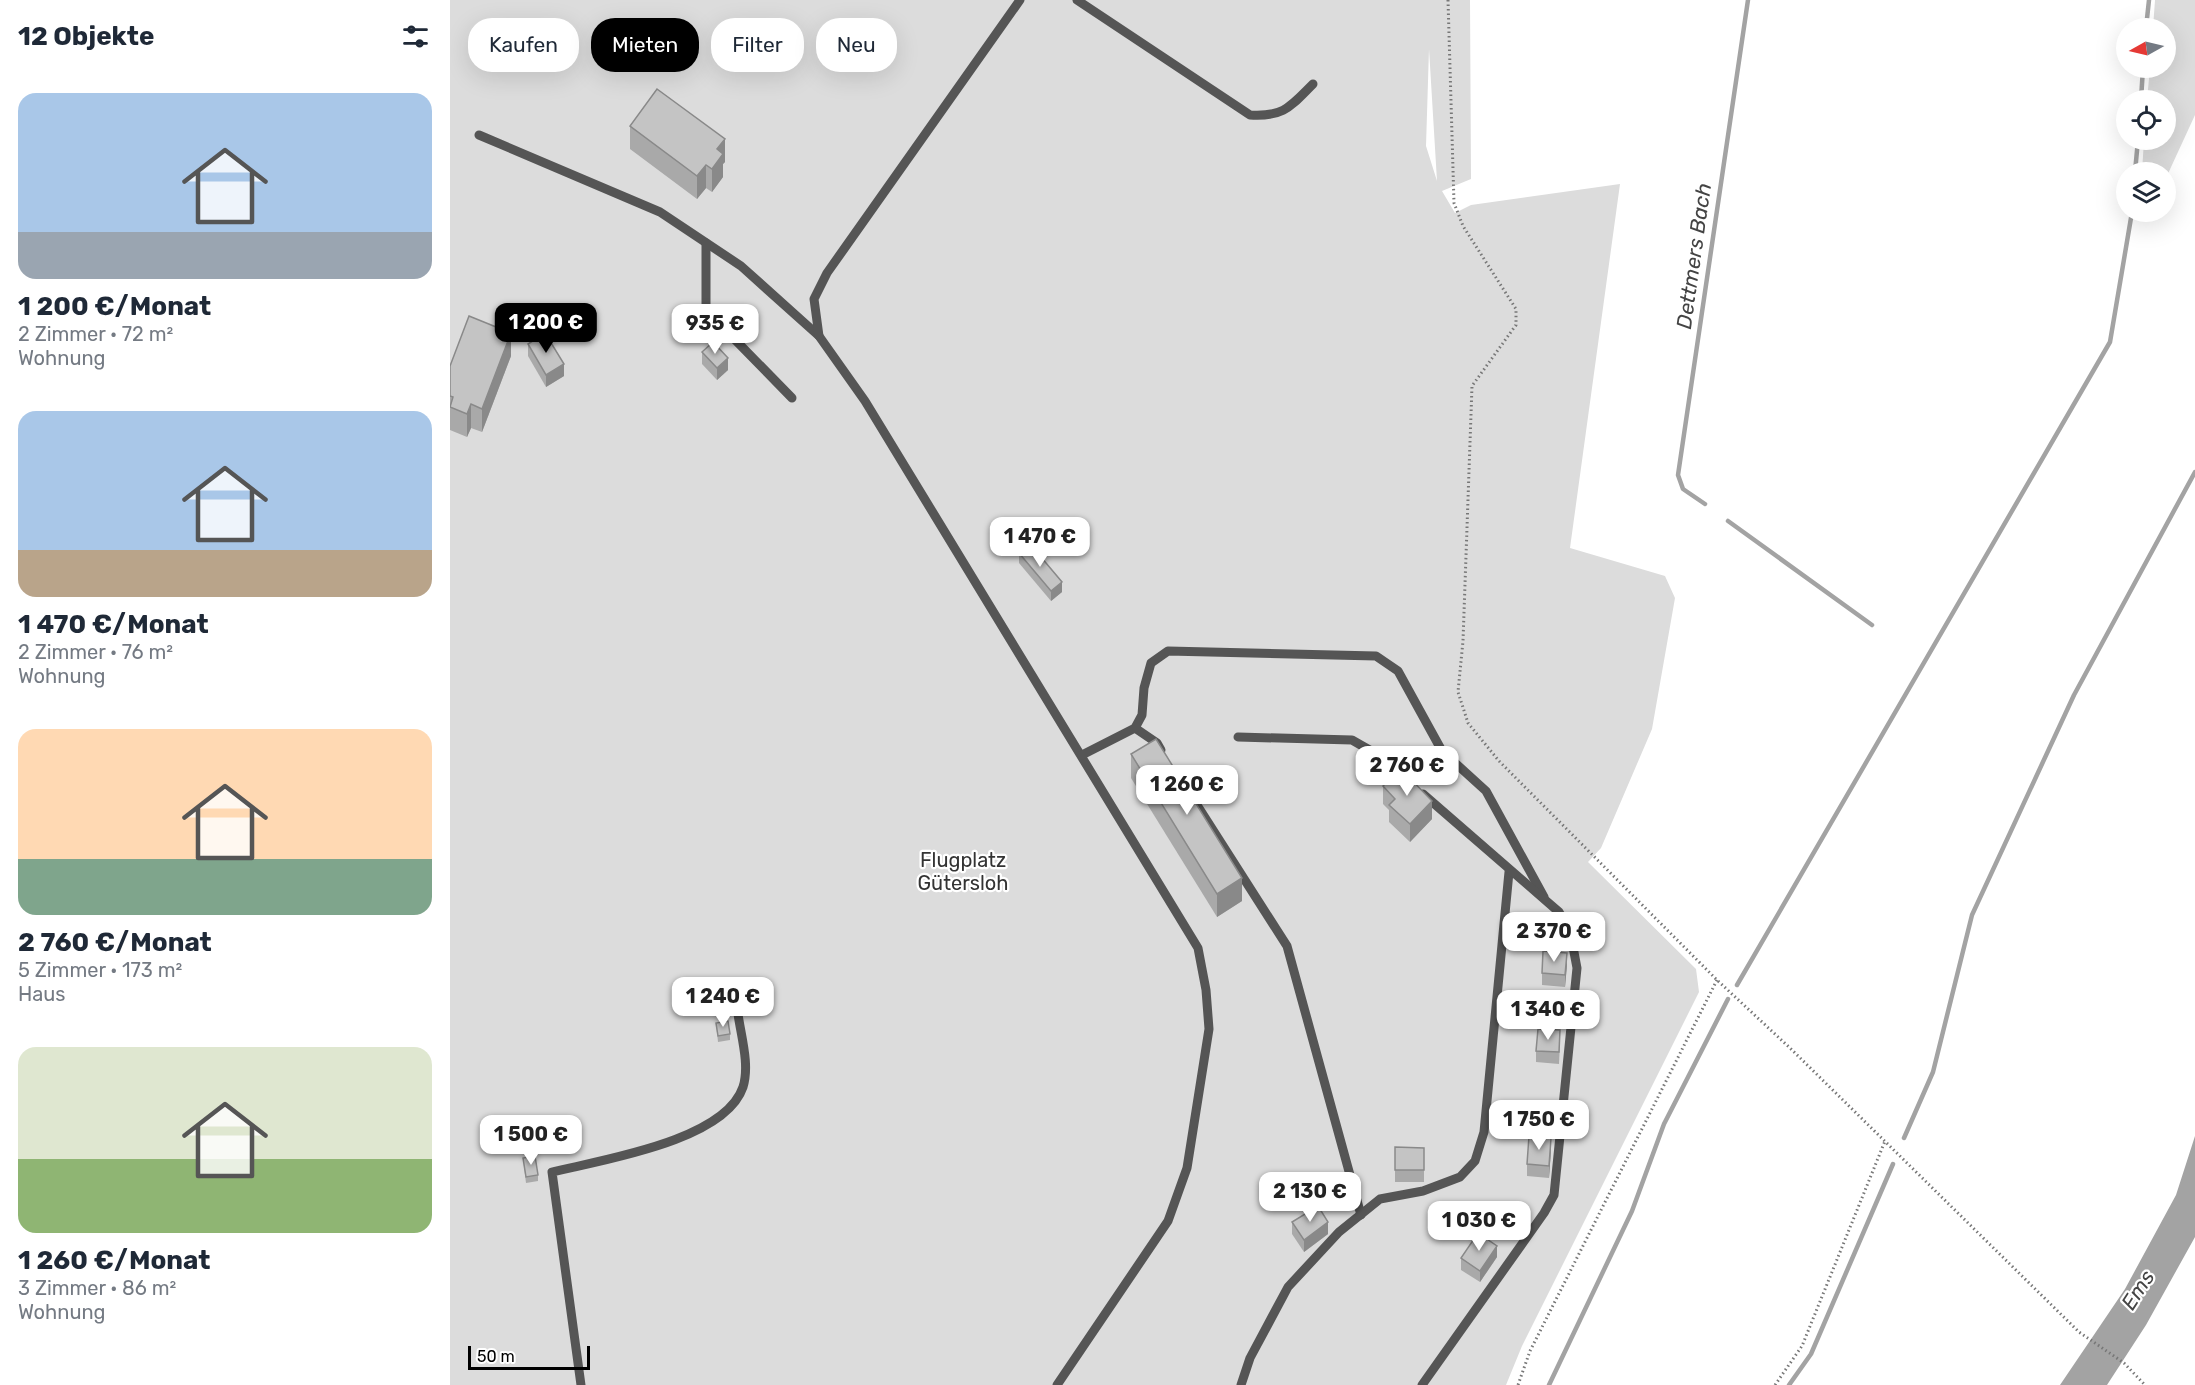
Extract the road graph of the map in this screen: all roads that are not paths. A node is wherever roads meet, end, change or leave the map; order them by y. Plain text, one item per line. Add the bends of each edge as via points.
1 (1020, 0) edge
2 (1077, 0) edge
3 (1313, 84) dead end
4 (479, 135) dead end
5 (706, 243) junction
6 (819, 336) junction
7 (792, 398) dead end
8 (1135, 728) junction
9 (1238, 737) dead end
10 (1082, 755) junction
11 (1169, 762) edge
12 (1188, 791) edge
13 (1509, 872) junction
14 (1546, 901) junction
15 (738, 1014) dead end
16 (1361, 1215) junction
17 (581, 1385) edge
18 (1057, 1385) edge
19 (1241, 1385) edge
20 (1422, 1385) edge

1 - 6 lane via 827,273 814,299
2 - 3 lane via 1250,115 1273,116 1293,104
4 - 5 lane via 660,212
5 - 6 lane via 741,266
5 - 7 lane via 706,309
6 - 10 lane via 865,401
8 - 10 lane
8 - 11 lane via 1157,743
8 - 14 lane via 1142,715 1151,663 1168,651 1376,656 1398,671 1442,751 1486,791
9 - 13 lane via 1352,740 1380,756
10 - 18 lane via 1198,948 1209,1029 1187,1168 1168,1221
12 - 16 lane via 1287,946
13 - 14 lane
13 - 16 lane via 1484,1132 1475,1161 1460,1177 1424,1191 1380,1199
14 - 20 lane via 1559,912 1570,931 1577,968 1554,1195
15 - 17 lane via 745,1063 743,1087 729,1108 701,1129 670,1143 552,1172
16 - 19 lane via 1288,1287 1250,1358

